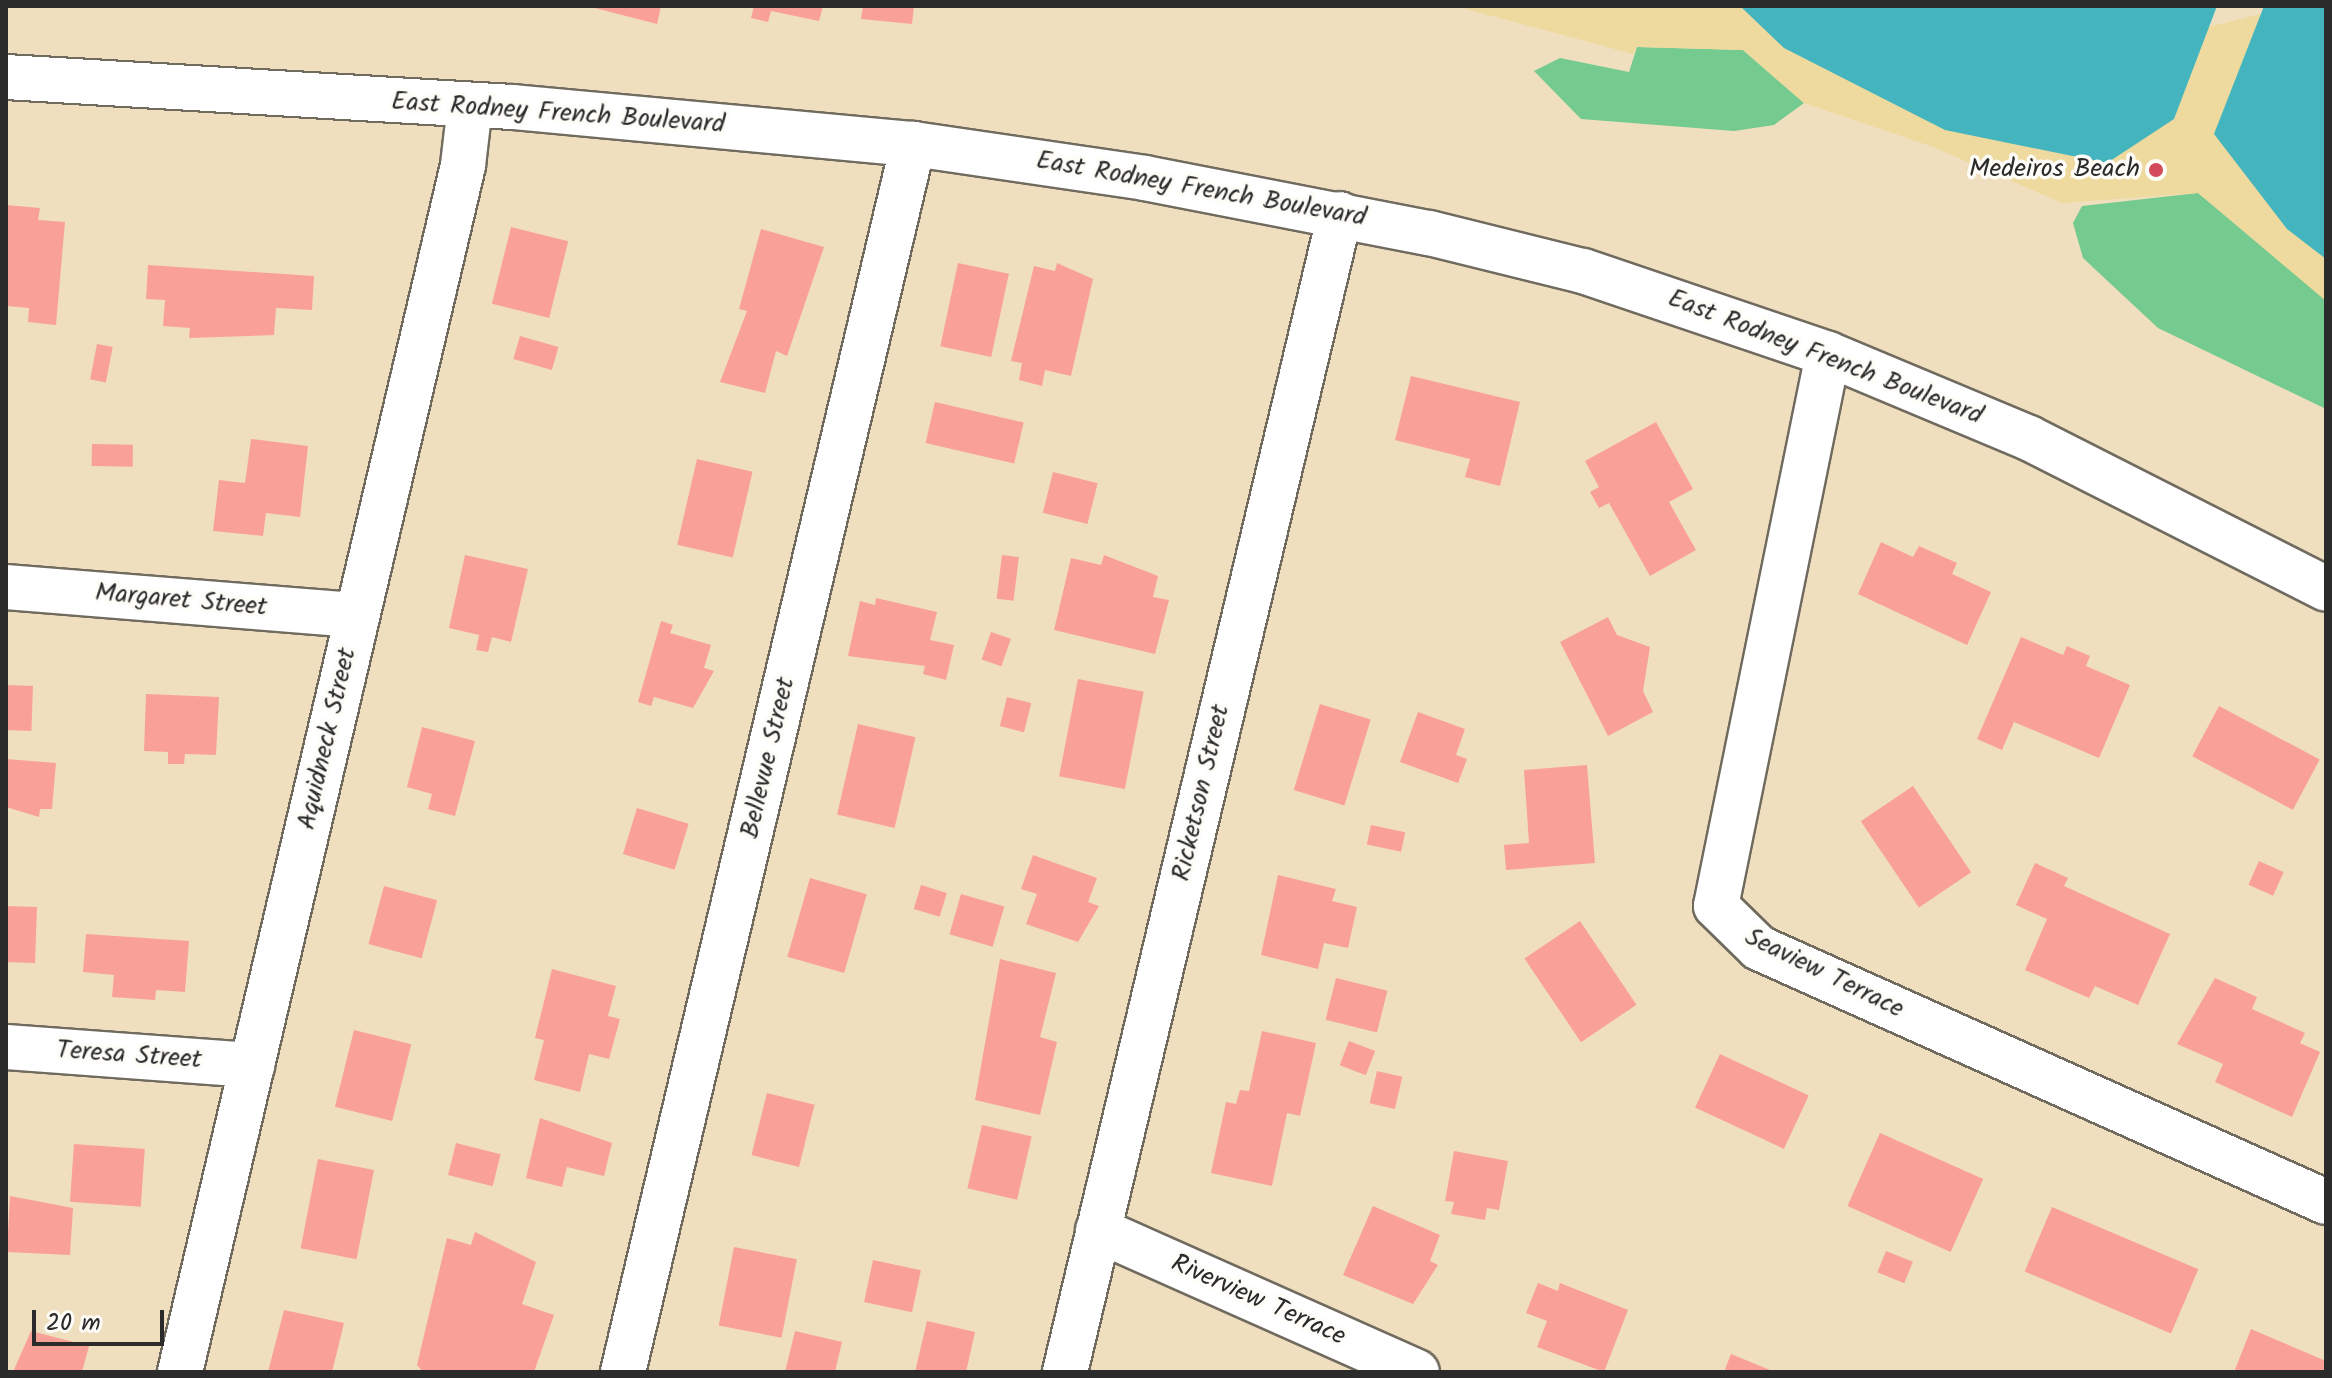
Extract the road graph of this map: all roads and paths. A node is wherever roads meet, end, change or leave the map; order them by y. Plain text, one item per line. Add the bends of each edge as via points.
1 (6, 77) edge
2 (470, 105) junction
3 (913, 144) junction
4 (1340, 214) junction
5 (1828, 354) junction
6 (6, 587) edge
7 (2326, 589) edge
8 (357, 615) junction
9 (6, 1047) edge
10 (252, 1065) junction
11 (2326, 1202) edge
12 (1098, 1230) junction
13 (180, 1372) edge
14 (623, 1372) edge
15 (1065, 1372) edge
16 (1417, 1372) edge

1 - 2 street, East Rodney French Boulevard
2 - 3 street, East Rodney French Boulevard
2 - 8 street, Aquidneck Street via 463,165
3 - 4 street, East Rodney French Boulevard
3 - 14 street, Bellevue Street
4 - 5 street, East Rodney French Boulevard via 1583,271
4 - 12 street, Ricketson Street
5 - 7 street, East Rodney French Boulevard via 2029,438
5 - 11 street, Seaview Terrace via 1716,906 1759,948
6 - 8 street, Margaret Street
8 - 10 street, Aquidneck Street
9 - 10 street, Teresa Street
10 - 13 street, Aquidneck Street
12 - 15 street, Ricketson Street
12 - 16 street, Riverview Terrace

